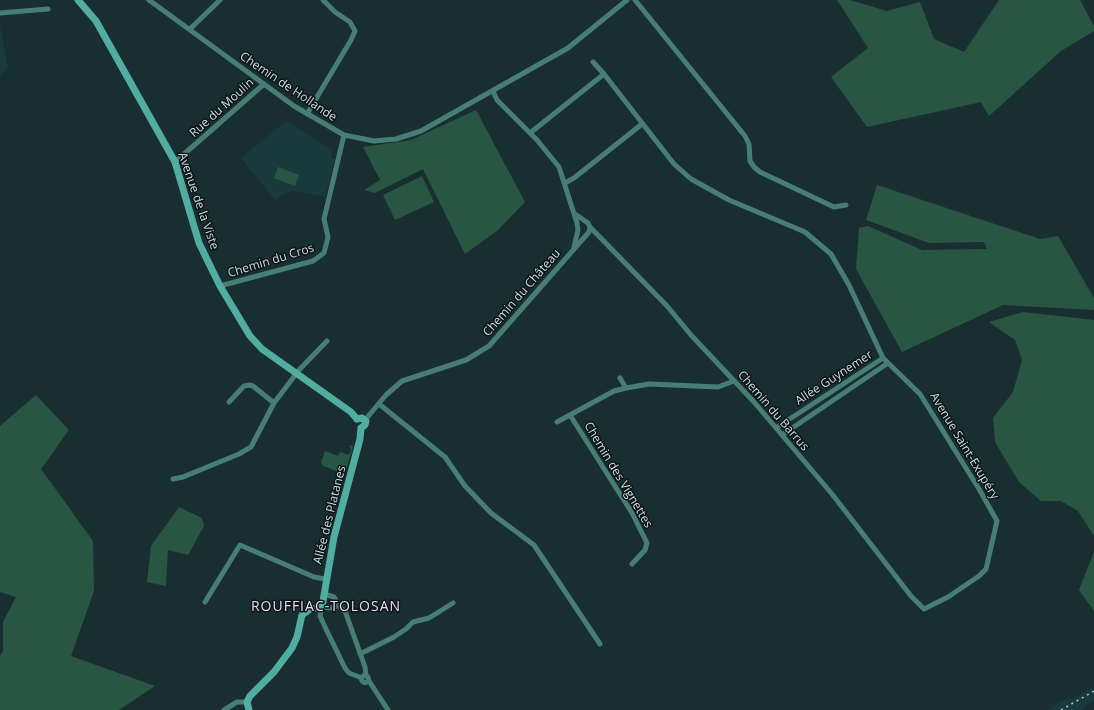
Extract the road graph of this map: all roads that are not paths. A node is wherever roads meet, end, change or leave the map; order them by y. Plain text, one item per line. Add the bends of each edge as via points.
1 (78, 0) edge
2 (149, 0) edge
3 (220, 0) edge
4 (323, 0) edge
5 (627, 0) edge
6 (635, 0) edge
7 (48, 9) dead end
8 (0, 14) edge
9 (190, 29) junction
10 (593, 62) dead end
11 (604, 74) junction
12 (264, 84) junction
13 (493, 91) junction
14 (307, 114) junction
15 (642, 124) junction
16 (530, 133) junction
17 (344, 135) junction
18 (175, 162) junction
19 (565, 183) junction
20 (846, 205) dead end
21 (575, 214) junction
22 (584, 221) junction
23 (590, 227) junction
24 (578, 228) junction
25 (586, 234) junction
26 (597, 235) junction
27 (573, 250) junction
28 (220, 286) junction
29 (327, 341) dead end
30 (883, 358) junction
31 (888, 363) junction
32 (296, 373) junction
33 (620, 378) dead end
34 (734, 381) junction
35 (626, 388) junction
36 (229, 402) dead end
37 (274, 403) junction
38 (379, 404) junction
39 (570, 416) junction
40 (357, 419) junction
41 (365, 420) junction
42 (557, 422) dead end
43 (361, 428) junction
44 (776, 428) junction
45 (782, 434) junction
46 (173, 479) dead end
47 (632, 564) dead end
48 (325, 579) junction
49 (324, 594) junction
50 (205, 602) dead end
51 (453, 603) dead end
52 (337, 605) junction
53 (322, 607) junction
54 (924, 609) joint
55 (600, 644) dead end
56 (360, 654) junction
57 (364, 676) junction
58 (247, 702) junction
59 (224, 710) edge
60 (248, 710) edge
61 (388, 710) edge

1 - 18 street, Avenue de la Viste via 96,21
2 - 9 street, Chemin de Hollande
3 - 9 street
4 - 14 street via 350,22 354,31
5 - 13 street, Chemin de Hollande via 568,48
6 - 20 street via 745,136 749,144 750,162 754,167 834,207
7 - 8 street
9 - 12 street, Chemin de Hollande
10 - 11 street, Avenue Saint-Exupéry
11 - 15 street, Avenue Saint-Exupéry
11 - 16 street
12 - 14 street, Chemin de Hollande
12 - 18 street, Rue du Moulin
13 - 16 street, Chemin du Château via 497,100
13 - 17 street, Chemin de Hollande via 404,138 374,141
14 - 17 street, Chemin de Hollande
15 - 19 street
15 - 30 street, Avenue Saint-Exupéry via 674,164 691,179 729,200 805,232 831,254 849,285
16 - 19 street, Chemin du Château via 551,155
17 - 28 street, Chemin du Cros via 324,219 328,238 324,253 313,261
18 - 28 street, Avenue de la Viste via 199,243
19 - 21 street, Chemin du Château
21 - 22 street
21 - 24 street, Chemin du Château
22 - 23 street
22 - 24 street
23 - 25 street
23 - 26 street, Chemin du Barrus
24 - 25 street via 581,234
24 - 27 street, Chemin du Château
25 - 26 street
25 - 27 street, Chemin du Château
26 - 34 street, Chemin du Barrus via 667,306 691,336
27 - 38 street, Chemin du Château via 489,346 461,362 408,378 393,388
28 - 32 street, Avenue de la Viste via 250,336 262,349
29 - 32 street
30 - 31 street, Avenue Saint-Exupéry
30 - 44 street, Allée Guynemer
31 - 45 street, Allée Guynemer
31 - 54 street, Avenue Saint-Exupéry via 920,394 980,489 997,521 986,569 980,576 948,597
32 - 37 street
32 - 40 street, Avenue de la Viste
33 - 35 street
34 - 35 street via 718,386 649,384
34 - 44 street, Chemin du Barrus
35 - 39 street via 614,391
36 - 37 street via 248,385 253,386
37 - 46 street via 251,447 192,474
38 - 41 street, Chemin du Château
38 - 55 street via 445,457 469,491 491,513 534,545
39 - 42 street
39 - 47 street, Chemin des Vignettes via 632,513 647,543 645,550
40 - 41 street
40 - 43 street via 356,425
41 - 43 street via 365,425
43 - 48 street, Allée des Platanes
44 - 45 street, Chemin du Barrus
45 - 54 street, Chemin du Barrus
48 - 49 street, Allée des Platanes
48 - 50 street via 314,577 240,545
49 - 52 street via 334,597
49 - 53 street, Allée des Platanes
51 - 56 street via 429,618 412,622 394,637
52 - 53 street via 332,608
52 - 56 street via 344,611
53 - 57 street via 320,616 345,668 349,674
53 - 58 street via 310,609 302,614 292,648
56 - 57 street
57 - 61 street via 363,682 368,681
58 - 59 street via 237,702
58 - 60 street

